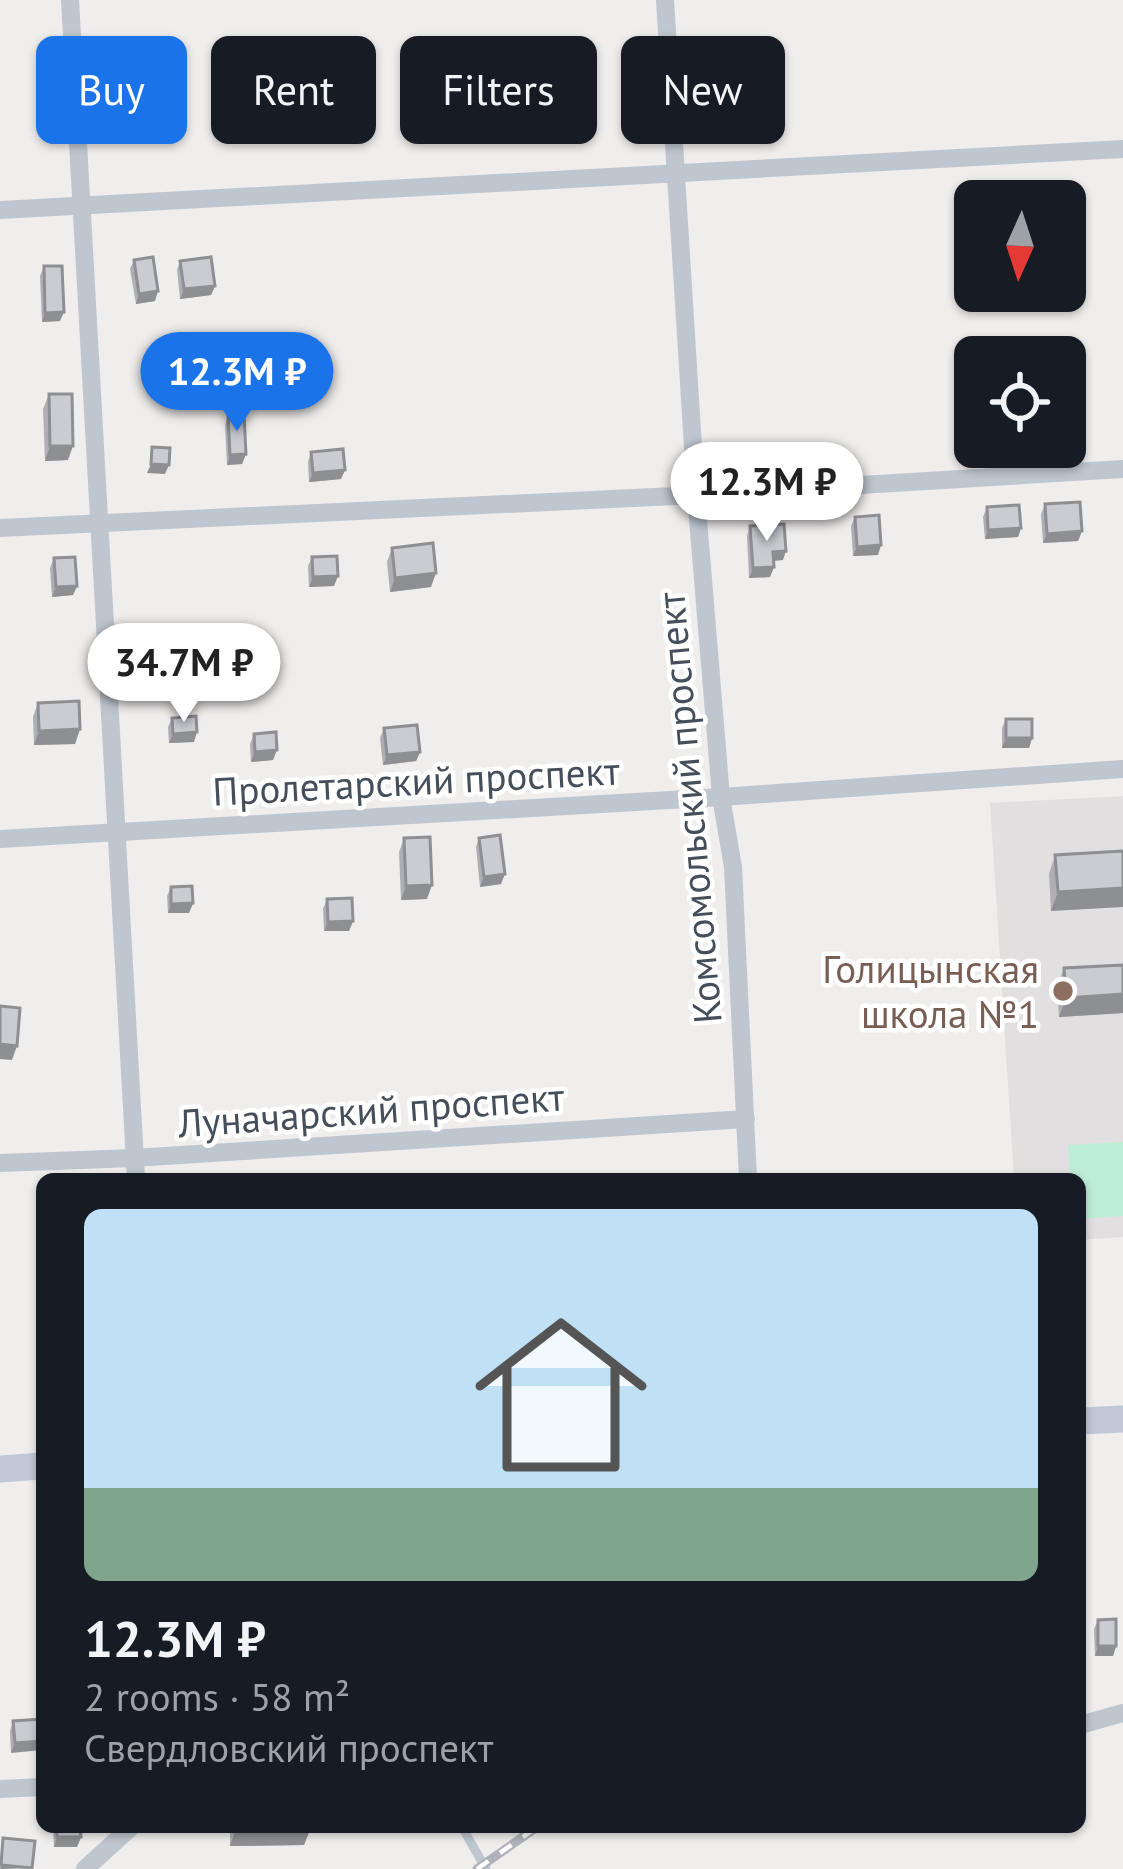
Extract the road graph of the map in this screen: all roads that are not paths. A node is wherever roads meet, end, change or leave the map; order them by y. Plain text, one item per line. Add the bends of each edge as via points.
1 (70, 0) edge
2 (665, 0) edge
3 (1123, 149) edge
4 (675, 174) junction
5 (81, 206) junction
6 (0, 210) edge
7 (1123, 469) edge
8 (696, 495) junction
9 (100, 524) junction
10 (0, 528) edge
11 (1123, 769) edge
12 (721, 797) junction
13 (114, 831) junction
14 (0, 839) edge
15 (746, 1119) junction
16 (134, 1158) junction
17 (0, 1163) edge
18 (135, 1173) edge
19 (748, 1173) edge
20 (1123, 1419) edge
21 (1086, 1421) edge
22 (36, 1466) edge
23 (0, 1469) edge
24 (1123, 1713) edge
25 (1086, 1723) edge
26 (36, 1787) edge
27 (0, 1789) edge
28 (124, 1833) edge
29 (465, 1833) edge
30 (85, 1869) edge
31 (486, 1869) edge

1 - 5 street
2 - 4 street, Комсомольский проспект
3 - 4 street
4 - 5 street
4 - 8 street, Комсомольский проспект
5 - 6 street
5 - 9 street
7 - 8 street
8 - 9 street
8 - 12 street, Комсомольский проспект
9 - 10 street
9 - 13 street
11 - 12 street, Пролетарский проспект
12 - 13 street, Пролетарский проспект
12 - 15 street, Комсомольский проспект via 734,867
13 - 14 street, Пролетарский проспект
13 - 16 street
15 - 16 street, Луначарский проспект
15 - 19 street, Комсомольский проспект
16 - 17 street, Луначарский проспект
16 - 18 street
20 - 21 street
22 - 23 street
24 - 25 street
26 - 27 street
28 - 30 street
29 - 31 lane

